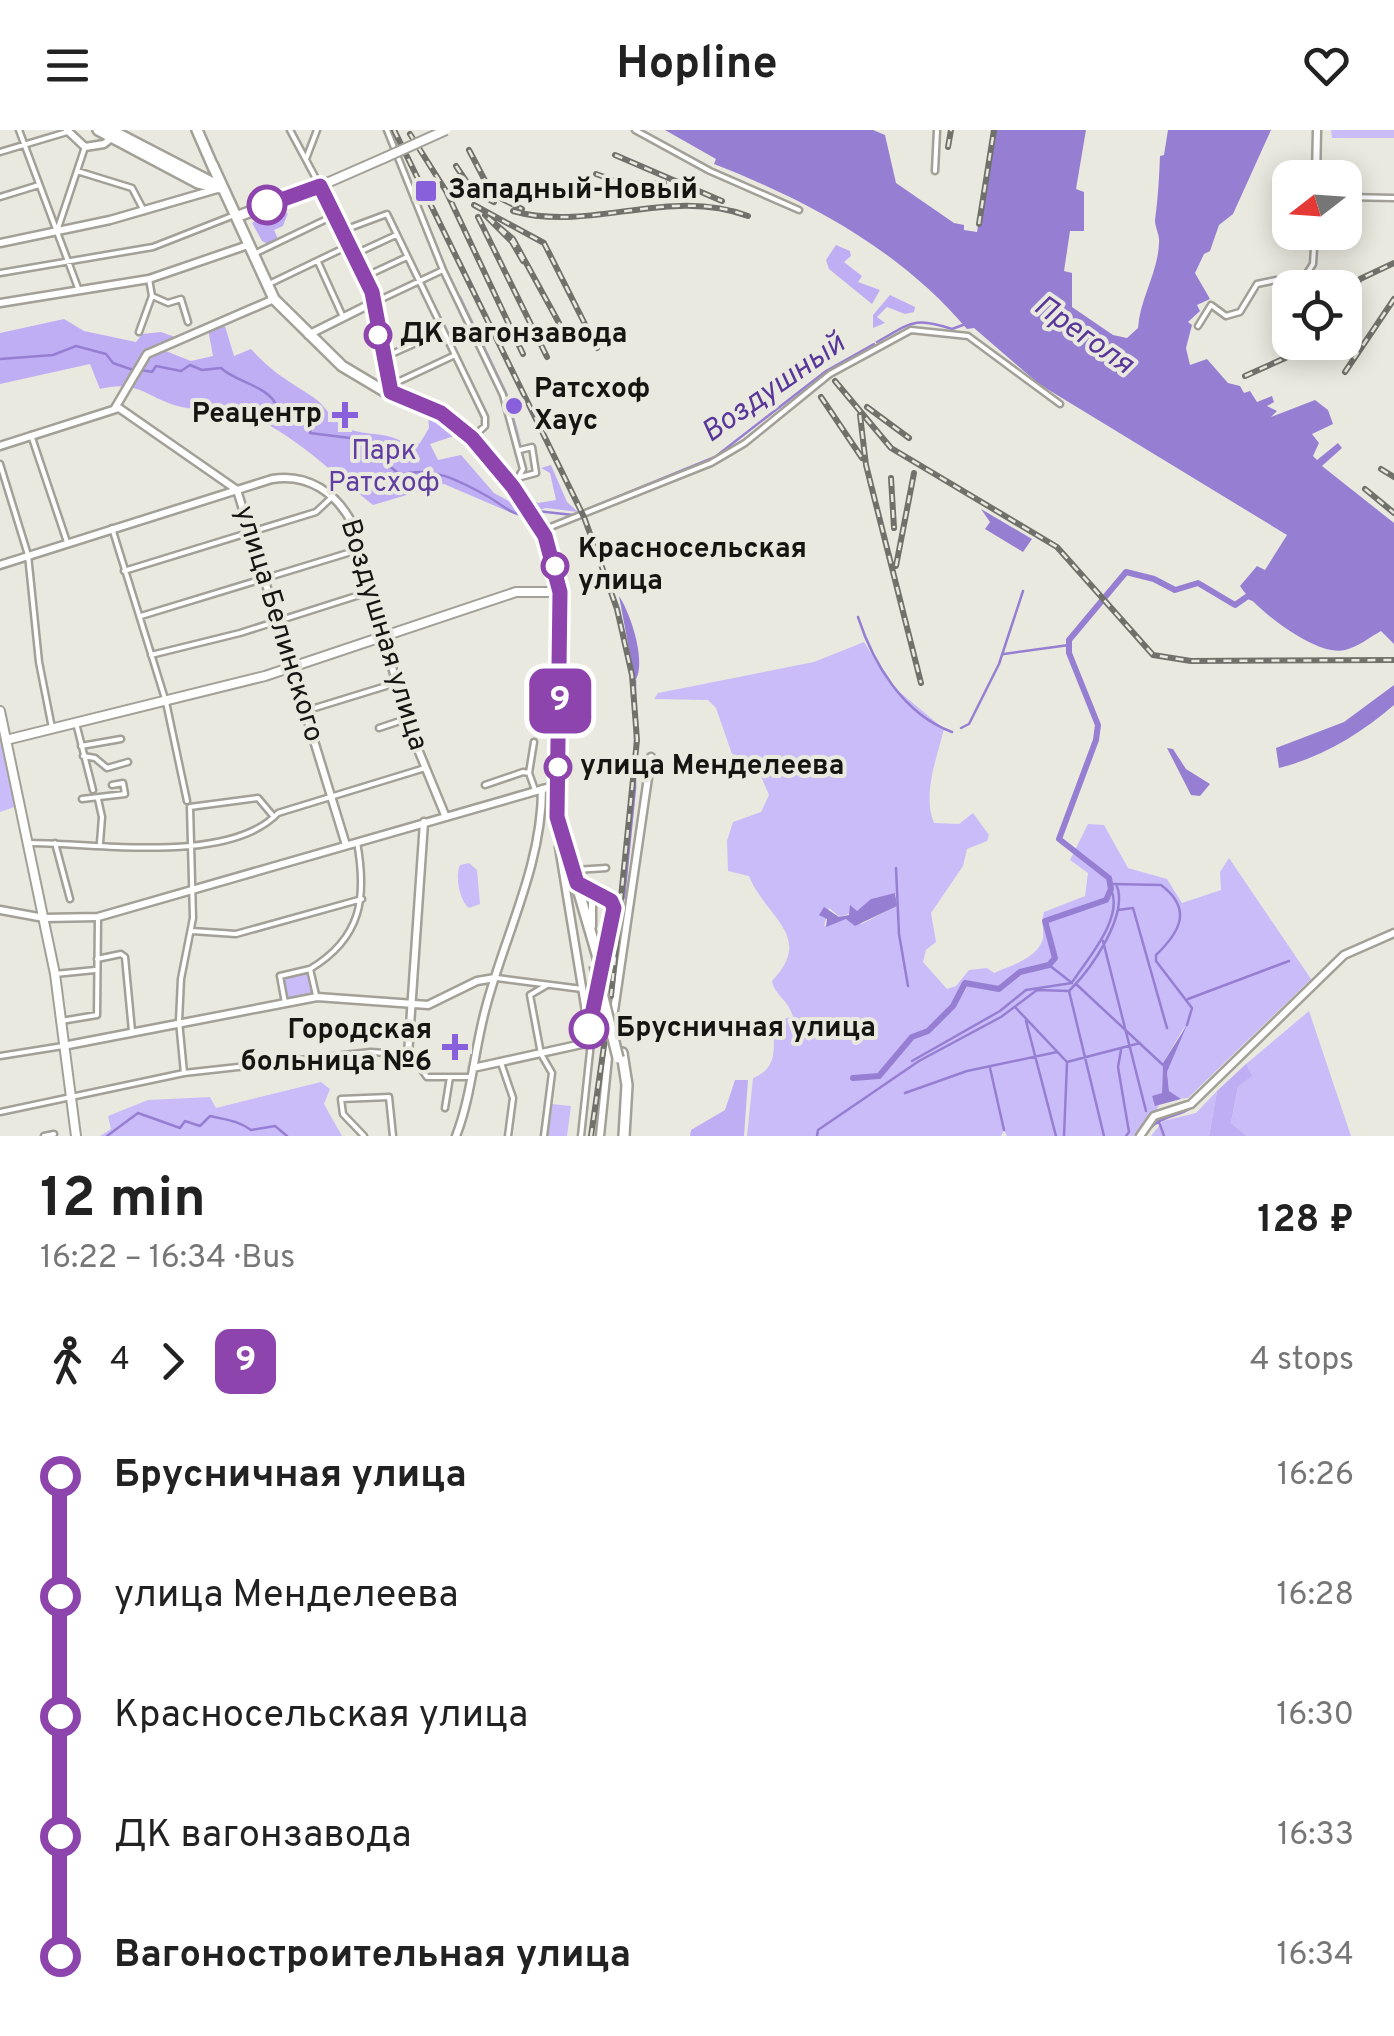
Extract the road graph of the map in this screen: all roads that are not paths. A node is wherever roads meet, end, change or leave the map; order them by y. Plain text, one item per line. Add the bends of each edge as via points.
1 (19, 130) edge
2 (98, 130) edge
3 (197, 130) edge
4 (291, 130) edge
5 (317, 130) edge
6 (387, 130) edge
7 (446, 130) edge
8 (635, 130) edge
9 (937, 130) edge
10 (1316, 130) edge
11 (67, 131) edge
12 (114, 133) edge
13 (24, 144) junction
14 (85, 147) junction
15 (0, 152) edge
16 (306, 159) junction
17 (1316, 160) edge
18 (211, 165) junction
19 (76, 171) junction
20 (935, 172) dead end
21 (202, 181) junction
22 (40, 185) junction
23 (320, 186) junction
24 (219, 187) junction
25 (196, 194) junction
26 (1362, 197) edge
27 (0, 198) edge
28 (1394, 198) edge
29 (799, 210) dead end
30 (144, 211) junction
31 (335, 215) junction
32 (237, 219) junction
33 (343, 231) junction
34 (56, 232) junction
35 (396, 235) junction
36 (0, 243) edge
37 (352, 249) junction
38 (251, 250) junction
39 (1314, 250) edge
40 (408, 257) junction
41 (68, 261) junction
42 (317, 261) junction
43 (443, 270) junction
44 (0, 274) edge
45 (366, 276) junction
46 (149, 278) junction
47 (417, 282) junction
48 (267, 285) junction
49 (80, 292) junction
50 (152, 296) junction
51 (274, 299) junction
52 (0, 303) edge
53 (372, 303) junction
54 (344, 317) junction
55 (188, 322) dead end
56 (1198, 326) dead end
57 (139, 332) dead end
58 (441, 332) junction
59 (308, 335) junction
60 (453, 356) junction
61 (383, 358) junction
62 (388, 390) junction
63 (1060, 404) dead end
64 (114, 408) junction
65 (30, 436) junction
66 (472, 438) junction
67 (0, 446) edge
68 (520, 450) junction
69 (0, 464) edge
70 (521, 476) junction
71 (512, 488) junction
72 (237, 490) junction
73 (332, 497) junction
74 (112, 528) junction
75 (541, 531) junction
76 (250, 534) junction
77 (67, 542) junction
78 (360, 548) junction
79 (28, 555) junction
80 (0, 564) edge
81 (124, 571) junction
82 (265, 581) junction
83 (372, 591) junction
84 (558, 592) junction
85 (138, 617) junction
86 (277, 622) junction
87 (384, 636) junction
88 (150, 655) junction
89 (291, 668) junction
90 (396, 683) junction
91 (166, 702) junction
92 (0, 711) edge
93 (304, 711) junction
94 (406, 718) junction
95 (76, 723) junction
96 (52, 728) junction
97 (379, 728) dead end
98 (121, 739) dead end
99 (6, 740) junction
100 (534, 742) dead end
101 (81, 746) junction
102 (83, 756) junction
103 (651, 757) dead end
104 (128, 762) dead end
105 (424, 768) junction
106 (529, 773) junction
107 (132, 781) dead end
108 (123, 783) junction
109 (486, 785) dead end
110 (112, 786) dead end
111 (550, 788) junction
112 (93, 790) dead end
113 (331, 796) junction
114 (82, 799) dead end
115 (98, 800) junction
116 (188, 804) junction
117 (445, 816) junction
118 (274, 817) junction
119 (424, 822) junction
120 (357, 842) junction
121 (29, 843) junction
122 (55, 843) junction
123 (100, 843) junction
124 (346, 845) junction
125 (190, 846) junction
126 (606, 868) dead end
127 (573, 876) junction
128 (194, 890) junction
129 (570, 895) junction
130 (599, 896) junction
131 (70, 899) dead end
132 (362, 899) junction
133 (0, 910) edge
134 (44, 915) junction
135 (98, 918) junction
136 (192, 931) junction
137 (1394, 933) edge
138 (594, 940) junction
139 (97, 959) junction
140 (599, 964) junction
141 (310, 969) junction
142 (95, 970) junction
143 (54, 974) junction
144 (580, 977) junction
145 (595, 977) dead end
146 (495, 978) junction
147 (547, 985) junction
148 (583, 992) junction
149 (317, 997) junction
150 (284, 1003) junction
151 (410, 1006) junction
152 (614, 1011) dead end
153 (59, 1021) junction
154 (179, 1021) junction
155 (589, 1027) junction
156 (132, 1031) junction
157 (610, 1038) dead end
158 (592, 1042) junction
159 (63, 1046) junction
160 (541, 1054) junction
161 (408, 1055) junction
162 (0, 1056) edge
163 (501, 1062) junction
164 (184, 1072) junction
165 (472, 1073) junction
166 (450, 1077) junction
167 (70, 1100) junction
168 (445, 1108) dead end
169 (0, 1112) edge
170 (54, 1134) edge
171 (44, 1136) edge
172 (76, 1136) edge
173 (364, 1136) edge
174 (393, 1136) edge
175 (456, 1136) edge
176 (508, 1136) edge
177 (544, 1136) edge
178 (581, 1136) edge
179 (600, 1136) edge
180 (622, 1136) edge
181 (1140, 1136) edge

1 - 13 street
2 - 12 main road
3 - 18 main road
4 - 16 street
5 - 16 street
6 - 43 street
7 - 23 main road, bridge
8 - 29 street
9 - 20 street
10 - 17 street
11 - 13 street
11 - 14 street
12 - 14 street
12 - 21 main road
13 - 15 street
13 - 22 street
14 - 19 street
16 - 23 street
18 - 21 street
18 - 24 main road
19 - 30 street via 132,188
19 - 34 street
21 - 24 main road
21 - 25 street
22 - 27 street
22 - 34 street
23 - 31 main road
23 - 32 main road
24 - 25 street
24 - 32 main road
25 - 30 street
26 - 28 street
30 - 34 street
31 - 33 main road
31 - 38 street
32 - 38 main road
32 - 41 street via 176,241
33 - 35 street via 384,212
33 - 37 main road
34 - 36 street
34 - 41 street
35 - 37 street
35 - 40 street
37 - 42 street
37 - 45 main road
38 - 46 street
38 - 48 main road
39 - 56 street via 1298,286 1258,284 1240,312 1226,316 1211,305
40 - 45 street
40 - 47 street
41 - 44 street
41 - 49 street
42 - 48 street
42 - 54 street
43 - 47 street
43 - 68 street via 504,395
45 - 53 main road
46 - 49 street
46 - 50 street
47 - 53 street
47 - 58 street
48 - 51 main road
49 - 52 street
50 - 55 street via 180,300
50 - 57 street
51 - 59 main road
51 - 64 street via 140,360
53 - 54 street
53 - 61 main road
54 - 59 street
58 - 60 street
58 - 61 street
59 - 62 main road via 342,366
60 - 62 street
60 - 66 street via 485,417
61 - 62 main road
62 - 66 main road via 437,410
62 - 71 main road via 451,423
63 - 75 street via 968,336 911,330 828,376 712,463
64 - 65 street
64 - 72 street, улица Белинского
65 - 67 street
65 - 77 street
66 - 71 main road
68 - 70 street
68 - 70 street via 532,447 537,469
69 - 79 street
70 - 71 street
71 - 75 main road
72 - 73 street, Воздушная улица via 292,477
72 - 74 street, Воздушная улица
72 - 76 street, улица Белинского
73 - 76 street via 316,512
73 - 78 street, Воздушная улица via 347,513
74 - 77 street, Воздушная улица
74 - 81 street
75 - 84 main road
76 - 81 street
76 - 82 street, улица Белинского
77 - 79 street, Воздушная улица
78 - 82 street
78 - 83 street, Воздушная улица
79 - 80 street, Воздушная улица
79 - 96 street
81 - 85 street
82 - 85 street
82 - 86 street, улица Белинского
83 - 86 street
83 - 87 street, Воздушная улица
84 - 87 main road via 516,592
84 - 111 main road
85 - 88 street
86 - 88 street
86 - 89 street, улица Белинского
87 - 89 main road
87 - 90 street, Воздушная улица
88 - 91 street
89 - 91 main road
89 - 93 street, улица Белинского
90 - 93 street
90 - 94 street, Воздушная улица
91 - 95 main road
91 - 116 street
92 - 99 main road
93 - 113 street, улица Белинского
94 - 97 street
94 - 105 street, Воздушная улица
95 - 96 main road
95 - 101 street
96 - 99 main road
98 - 101 street
99 - 121 main road
100 - 106 street
101 - 102 street
102 - 104 street via 107,768
102 - 112 street
103 - 152 street
105 - 113 street
105 - 117 street, Воздушная улица
106 - 109 street
106 - 111 street
107 - 108 street
108 - 110 street
108 - 115 street via 125,794
111 - 117 street
111 - 127 main road
111 - 129 main road
111 - 146 street
113 - 118 street
113 - 124 street, улица Белинского
114 - 115 street
115 - 123 street
116 - 118 street via 258,798
116 - 125 street
117 - 119 street
118 - 125 street via 239,836
119 - 120 street
119 - 151 street
120 - 124 street
120 - 132 street
121 - 122 street
121 - 134 main road
122 - 123 street
122 - 131 street
123 - 125 street
124 - 128 street
125 - 128 street
126 - 127 street
127 - 130 street
127 - 138 main road
128 - 135 street
128 - 136 street
129 - 140 main road
129 - 144 street
130 - 138 street via 592,902
130 - 140 street via 614,908
132 - 136 street via 236,934
132 - 141 street via 348,937
133 - 134 street
134 - 135 street
134 - 143 main road
135 - 139 street
136 - 154 street
137 - 181 street via 1344,954 1191,1104 1154,1116
138 - 140 main road
139 - 142 street
139 - 156 street via 124,955
140 - 180 main road, bridge via 626,1085
141 - 149 street
141 - 150 street via 280,976
142 - 143 street
142 - 153 street via 97,1015
143 - 153 main road
144 - 145 street
144 - 148 street
146 - 147 street
146 - 151 street
146 - 165 street
147 - 148 street
147 - 160 street via 530,995
148 - 155 street
148 - 155 street via 598,993
149 - 150 street
149 - 151 street
150 - 154 street
151 - 161 street
153 - 159 main road
154 - 156 street
154 - 164 street
155 - 158 street
156 - 159 street
157 - 179 street
158 - 160 street
158 - 178 street
159 - 162 street
159 - 167 main road
160 - 163 street
160 - 177 street via 552,1074
161 - 164 street via 371,1052
161 - 166 street via 426,1077
163 - 165 street
163 - 176 street via 514,1098
164 - 167 street
165 - 166 street
165 - 175 street
166 - 168 street
167 - 169 street
167 - 172 main road
170 - 171 street
173 - 174 street via 343,1114 340,1099 389,1097

